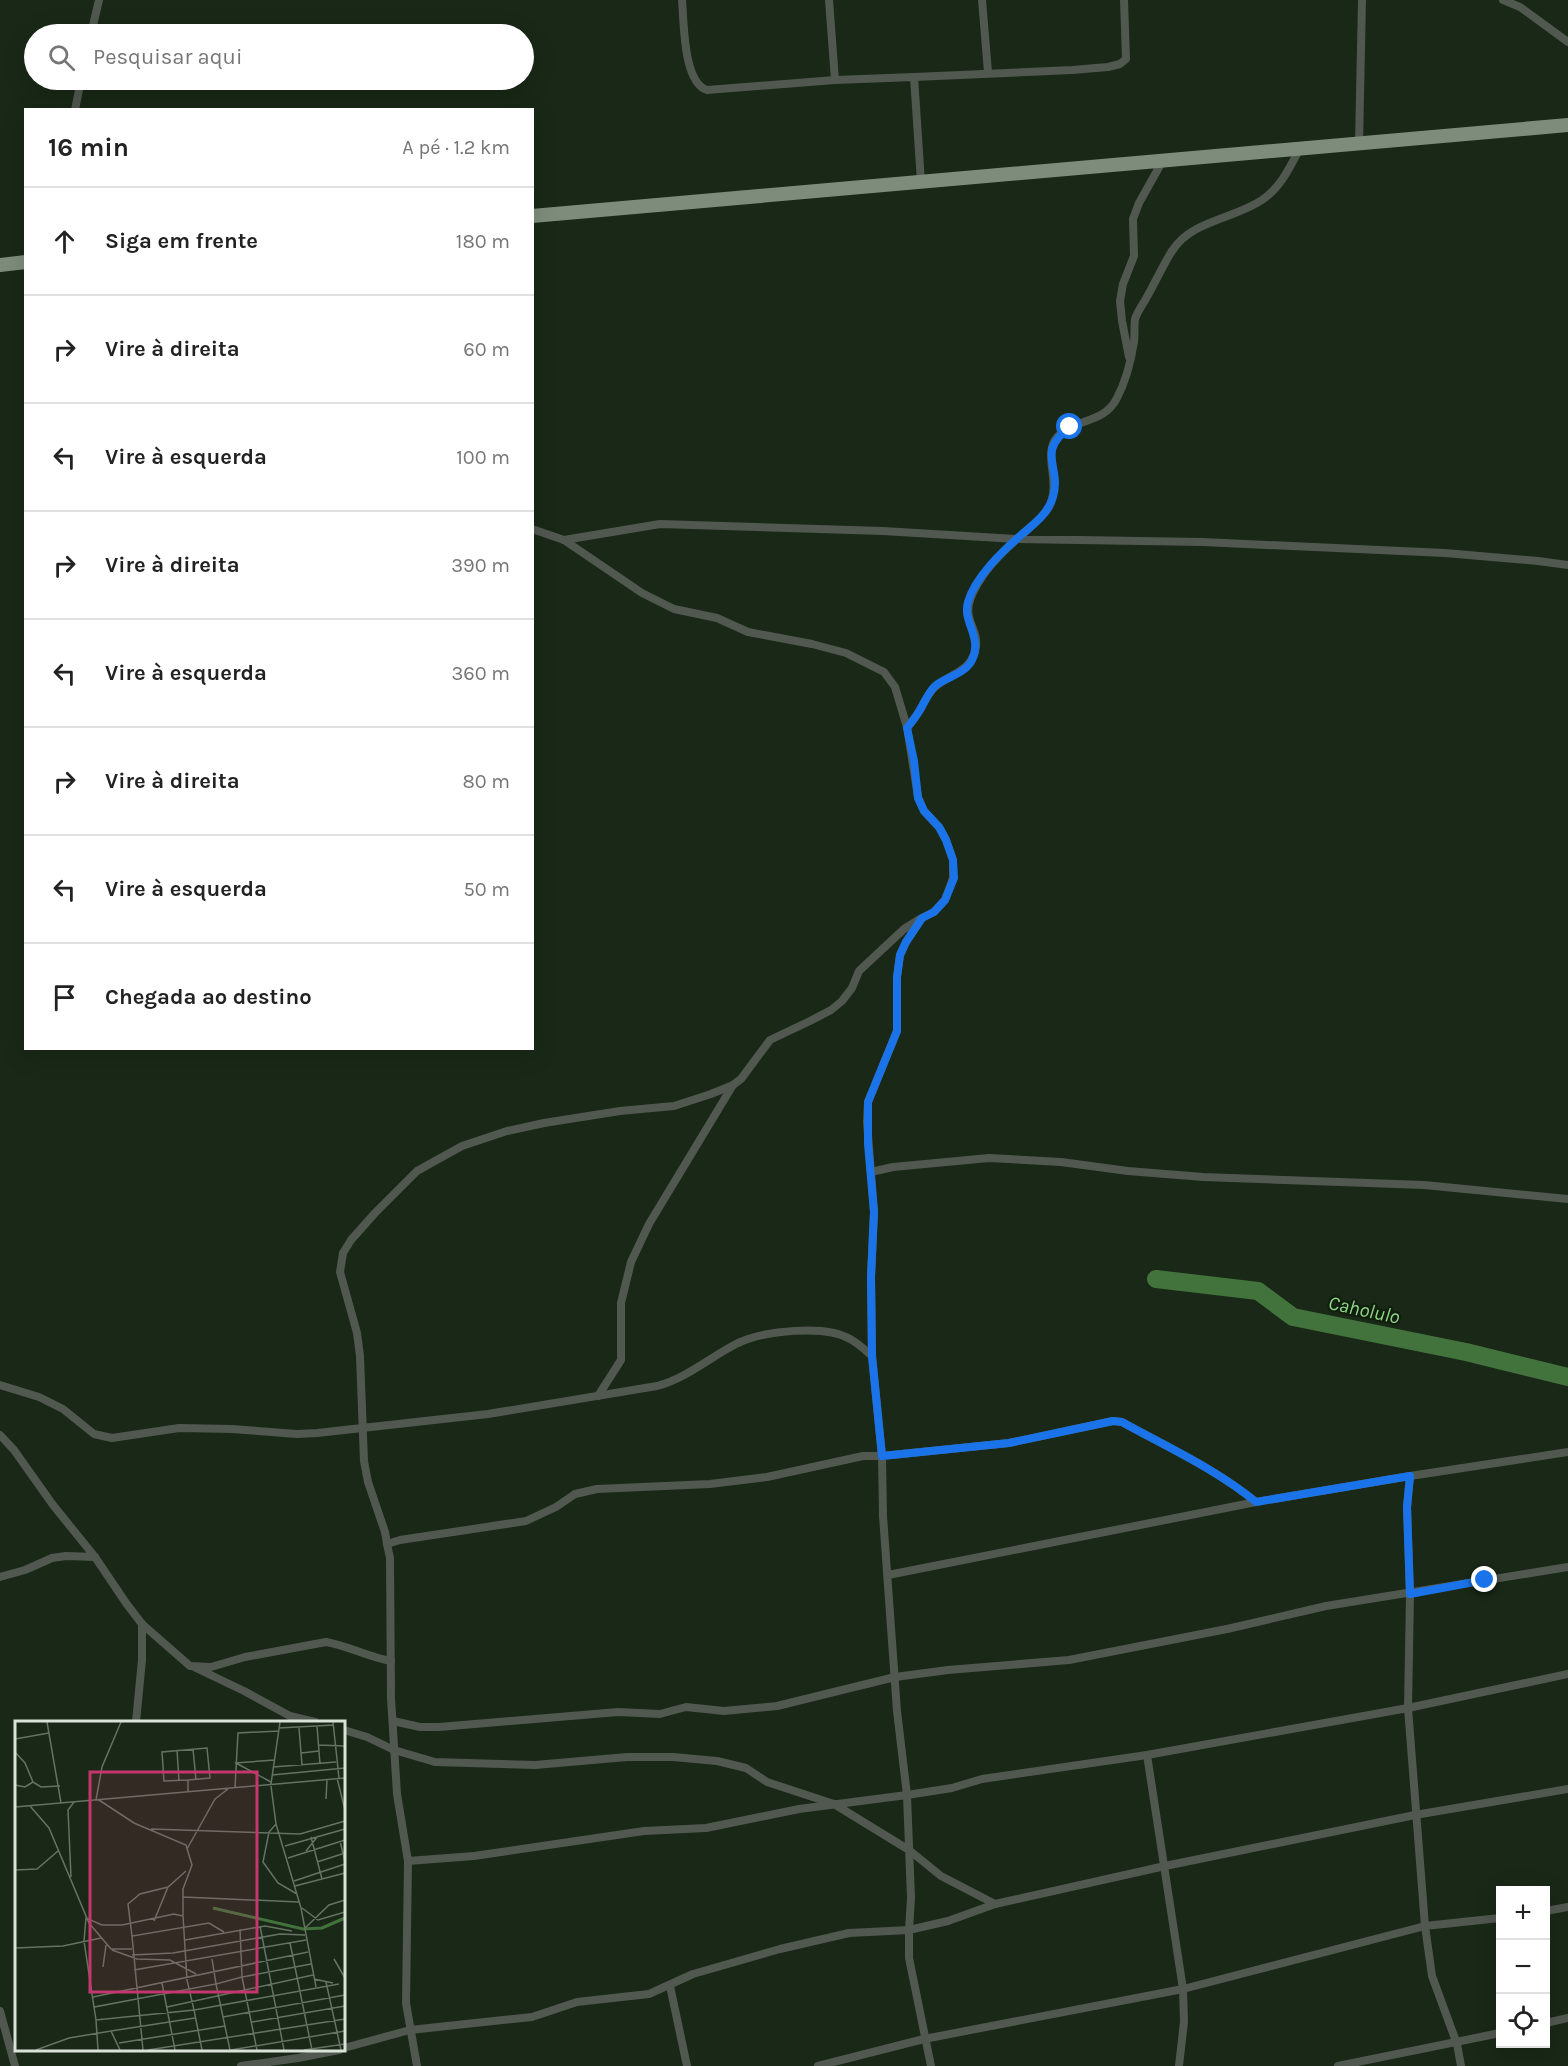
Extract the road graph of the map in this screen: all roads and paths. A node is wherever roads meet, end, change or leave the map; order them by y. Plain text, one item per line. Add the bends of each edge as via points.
1 (99, 0) edge
2 (681, 0) edge
3 (829, 0) edge
4 (982, 0) edge
5 (1124, 0) edge
6 (1362, 0) edge
7 (1503, 0) edge
8 (93, 24) edge
9 (1568, 42) edge
10 (988, 72) junction
11 (914, 76) junction
12 (835, 80) junction
13 (79, 90) edge
14 (75, 108) edge
15 (1568, 125) edge
16 (1359, 144) junction
17 (1299, 150) junction
18 (1161, 162) junction
19 (921, 182) junction
20 (534, 216) edge
21 (24, 262) edge
22 (0, 264) edge
23 (1130, 364) junction
24 (534, 530) edge
25 (1016, 539) junction
26 (564, 540) junction
27 (1568, 566) edge
28 (907, 728) junction
29 (922, 918) junction
30 (733, 1084) junction
31 (871, 1173) junction
32 (1568, 1199) edge
33 (872, 1356) junction
34 (0, 1385) edge
35 (598, 1396) junction
36 (362, 1428) junction
37 (0, 1435) edge
38 (1568, 1452) edge
39 (882, 1456) junction
40 (1410, 1476) junction
41 (1256, 1502) junction
42 (387, 1544) junction
43 (95, 1557) junction
44 (1568, 1567) edge
45 (888, 1575) junction
46 (0, 1577) edge
47 (1410, 1594) junction
48 (142, 1624) junction
49 (391, 1661) junction
50 (190, 1666) junction
51 (1568, 1674) edge
52 (895, 1677) junction
53 (1408, 1708) junction
54 (136, 1721) edge
55 (311, 1721) edge
56 (393, 1721) junction
57 (345, 1730) edge
58 (394, 1750) junction
59 (1147, 1755) junction
60 (1568, 1789) edge
61 (907, 1795) junction
62 (834, 1804) junction
63 (1415, 1815) junction
64 (909, 1850) junction
65 (408, 1861) junction
66 (1164, 1866) junction
67 (995, 1904) junction
68 (1568, 1907) edge
69 (1550, 1910) edge
70 (1496, 1918) edge
71 (1425, 1926) junction
72 (909, 1929) junction
73 (670, 1986) junction
74 (1183, 1989) junction
75 (0, 2011) edge
76 (1568, 2018) edge
77 (1550, 2022) edge
78 (410, 2030) junction
79 (1496, 2034) edge
80 (924, 2038) junction
81 (1457, 2044) junction
82 (345, 2048) edge
83 (330, 2051) edge
84 (15, 2066) edge
85 (241, 2066) edge
86 (417, 2066) edge
87 (687, 2066) edge
88 (818, 2066) edge
89 (931, 2066) edge
90 (1179, 2066) edge
91 (1338, 2066) edge
92 (1461, 2066) edge

1 - 8 street
2 - 12 street via 689,63 702,88
3 - 12 street
4 - 10 street
5 - 10 street via 1126,59 1120,64 1072,70
6 - 16 street
7 - 9 street
10 - 11 street
11 - 12 street
11 - 19 street
13 - 14 street
15 - 16 main road
16 - 17 main road
17 - 18 main road
17 - 23 street via 1284,178 1260,201 1212,221 1177,244 1139,309
18 - 19 main road
18 - 23 street via 1133,219 1134,256 1120,301
19 - 20 main road
21 - 22 main road
23 - 25 street via 1115,402 1106,412 1070,427 1054,441 1053,496 1043,515
24 - 26 street
25 - 26 street via 660,525
25 - 27 street via 1203,542 1445,554
25 - 28 street via 988,567 968,602 976,645 971,663 936,685
26 - 28 street via 642,593 674,609 717,618 748,632 846,653 872,665 884,672 895,687
28 - 29 street via 918,798 942,833 953,860 954,878 945,900
29 - 30 street via 859,970 842,1001 770,1040
29 - 31 street via 900,955 897,1031 868,1102
30 - 35 street via 649,1224 631,1262 621,1304 621,1360
30 - 36 street via 674,1106 507,1131 462,1146 417,1171 351,1240 340,1263 357,1333
31 - 32 street via 893,1167 989,1158 1203,1177 1424,1185
31 - 33 street
33 - 35 street via 849,1338 836,1334 783,1331 739,1343 673,1382
33 - 39 street
34 - 36 street via 39,1397 63,1409 94,1434 112,1438 179,1428 297,1434
35 - 36 street via 488,1414
36 - 42 street via 368,1482
37 - 43 street
38 - 40 street
39 - 41 street via 1009,1443 1122,1422 1236,1485
39 - 42 street via 863,1456 767,1477 710,1484 597,1489 575,1494 526,1521
39 - 45 street
40 - 41 street
40 - 47 street
41 - 45 street
42 - 49 street
43 - 46 street via 52,1558
43 - 48 street
44 - 47 street
45 - 52 street
47 - 52 street via 1326,1606 1069,1660
47 - 53 street
48 - 50 street
48 - 54 street
49 - 50 street via 326,1642 246,1656 211,1667
49 - 56 street
50 - 55 street via 290,1716
51 - 53 street
52 - 56 street via 777,1706 746,1709 711,1711 686,1707 660,1714 618,1712 439,1726
52 - 61 street
53 - 59 street
53 - 63 street
56 - 58 street
57 - 58 street
58 - 62 street via 435,1762 485,1764 535,1765 627,1757 717,1761 746,1768 767,1782
58 - 65 street
59 - 61 street via 982,1779
59 - 66 street
60 - 63 street
61 - 62 street
61 - 64 street
62 - 64 street
62 - 65 street via 706,1828 644,1831 474,1856
63 - 66 street
63 - 71 street
64 - 67 street via 941,1876
64 - 72 street
65 - 78 street via 406,2003
66 - 67 street
66 - 74 street
67 - 72 street via 948,1921
68 - 69 street
70 - 71 street
71 - 74 street
71 - 81 street via 1432,1976
72 - 73 street via 849,1934 780,1949 693,1974
72 - 80 street via 909,1958
73 - 78 street via 649,1994 577,2002 532,2017
73 - 87 street
74 - 80 street
74 - 90 street
75 - 84 street
76 - 77 street
78 - 82 street
78 - 86 street
79 - 81 street
80 - 88 street
80 - 89 street
81 - 91 street
81 - 92 street
83 - 85 street

